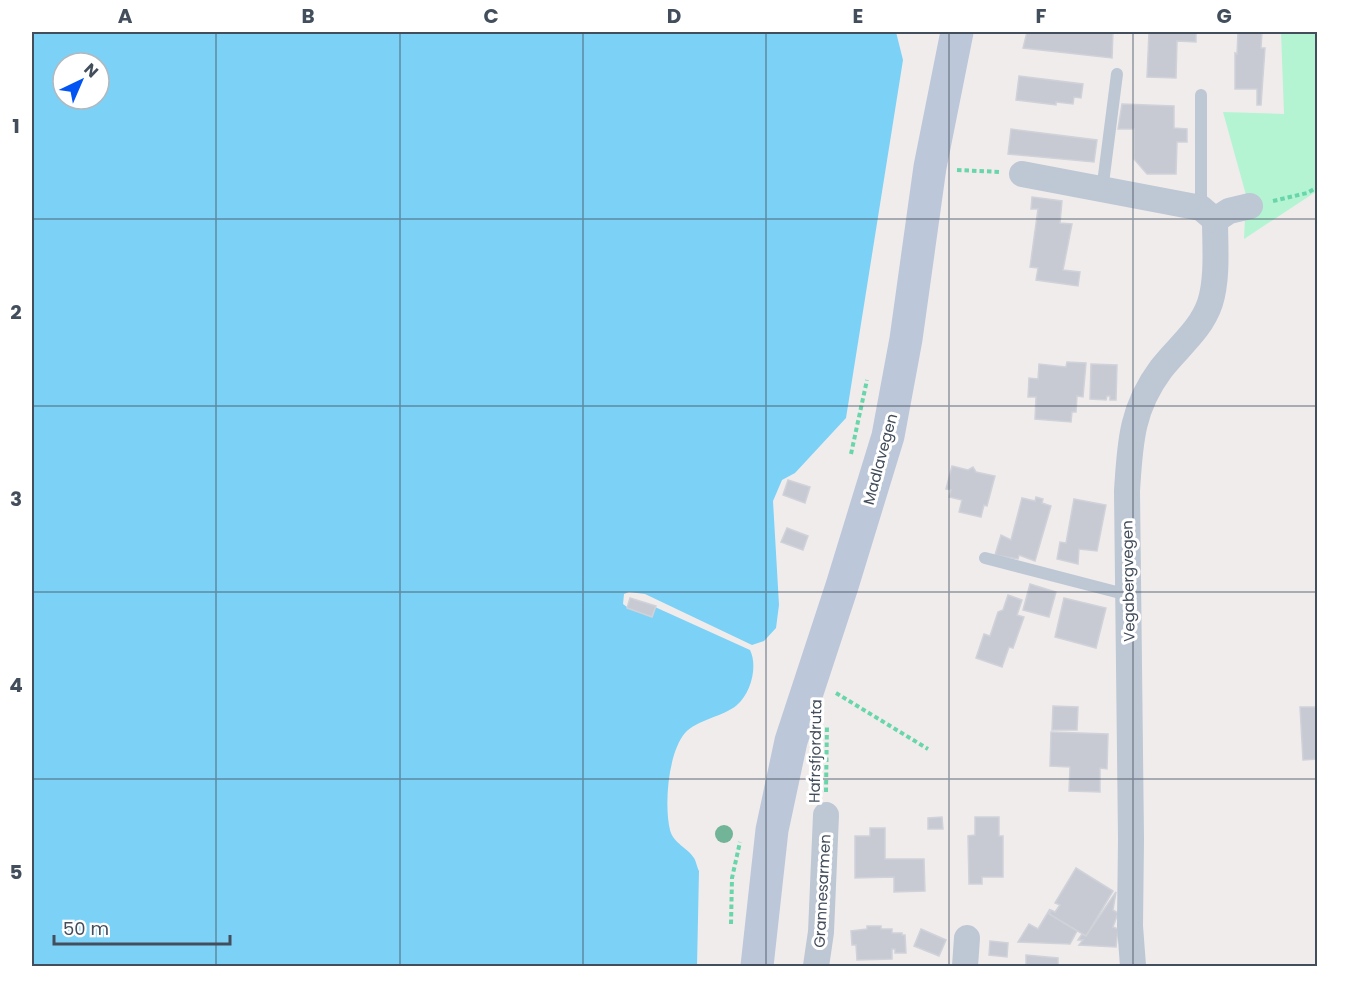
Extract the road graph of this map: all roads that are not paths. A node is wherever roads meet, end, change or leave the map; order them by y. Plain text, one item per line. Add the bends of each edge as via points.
1 (957, 32) edge
2 (1117, 74) dead end
3 (1201, 95) dead end
4 (1022, 174) road end
5 (1102, 191) junction
6 (1250, 206) road end
7 (1208, 214) junction
8 (986, 558) dead end
9 (1128, 595) junction
10 (826, 815) road end
11 (766, 877) junction
12 (967, 938) dead end
13 (757, 966) edge
14 (773, 966) edge
15 (816, 966) edge
16 (965, 966) edge
17 (1133, 966) edge

1 - 11 main road, Madlavegen via 930,167 888,436 791,741
2 - 5 lane
3 - 7 lane
4 - 5 street
5 - 7 street
6 - 7 street
7 - 9 street, Vegabergvegen via 1215,252 1210,302 1195,332 1162,368 1143,397 1130,436
8 - 9 lane
9 - 17 street, Vegabergvegen
10 - 15 street, Grannesarmen
11 - 13 main road, Madlavegen
11 - 14 main road, Madlavegen
12 - 16 street

